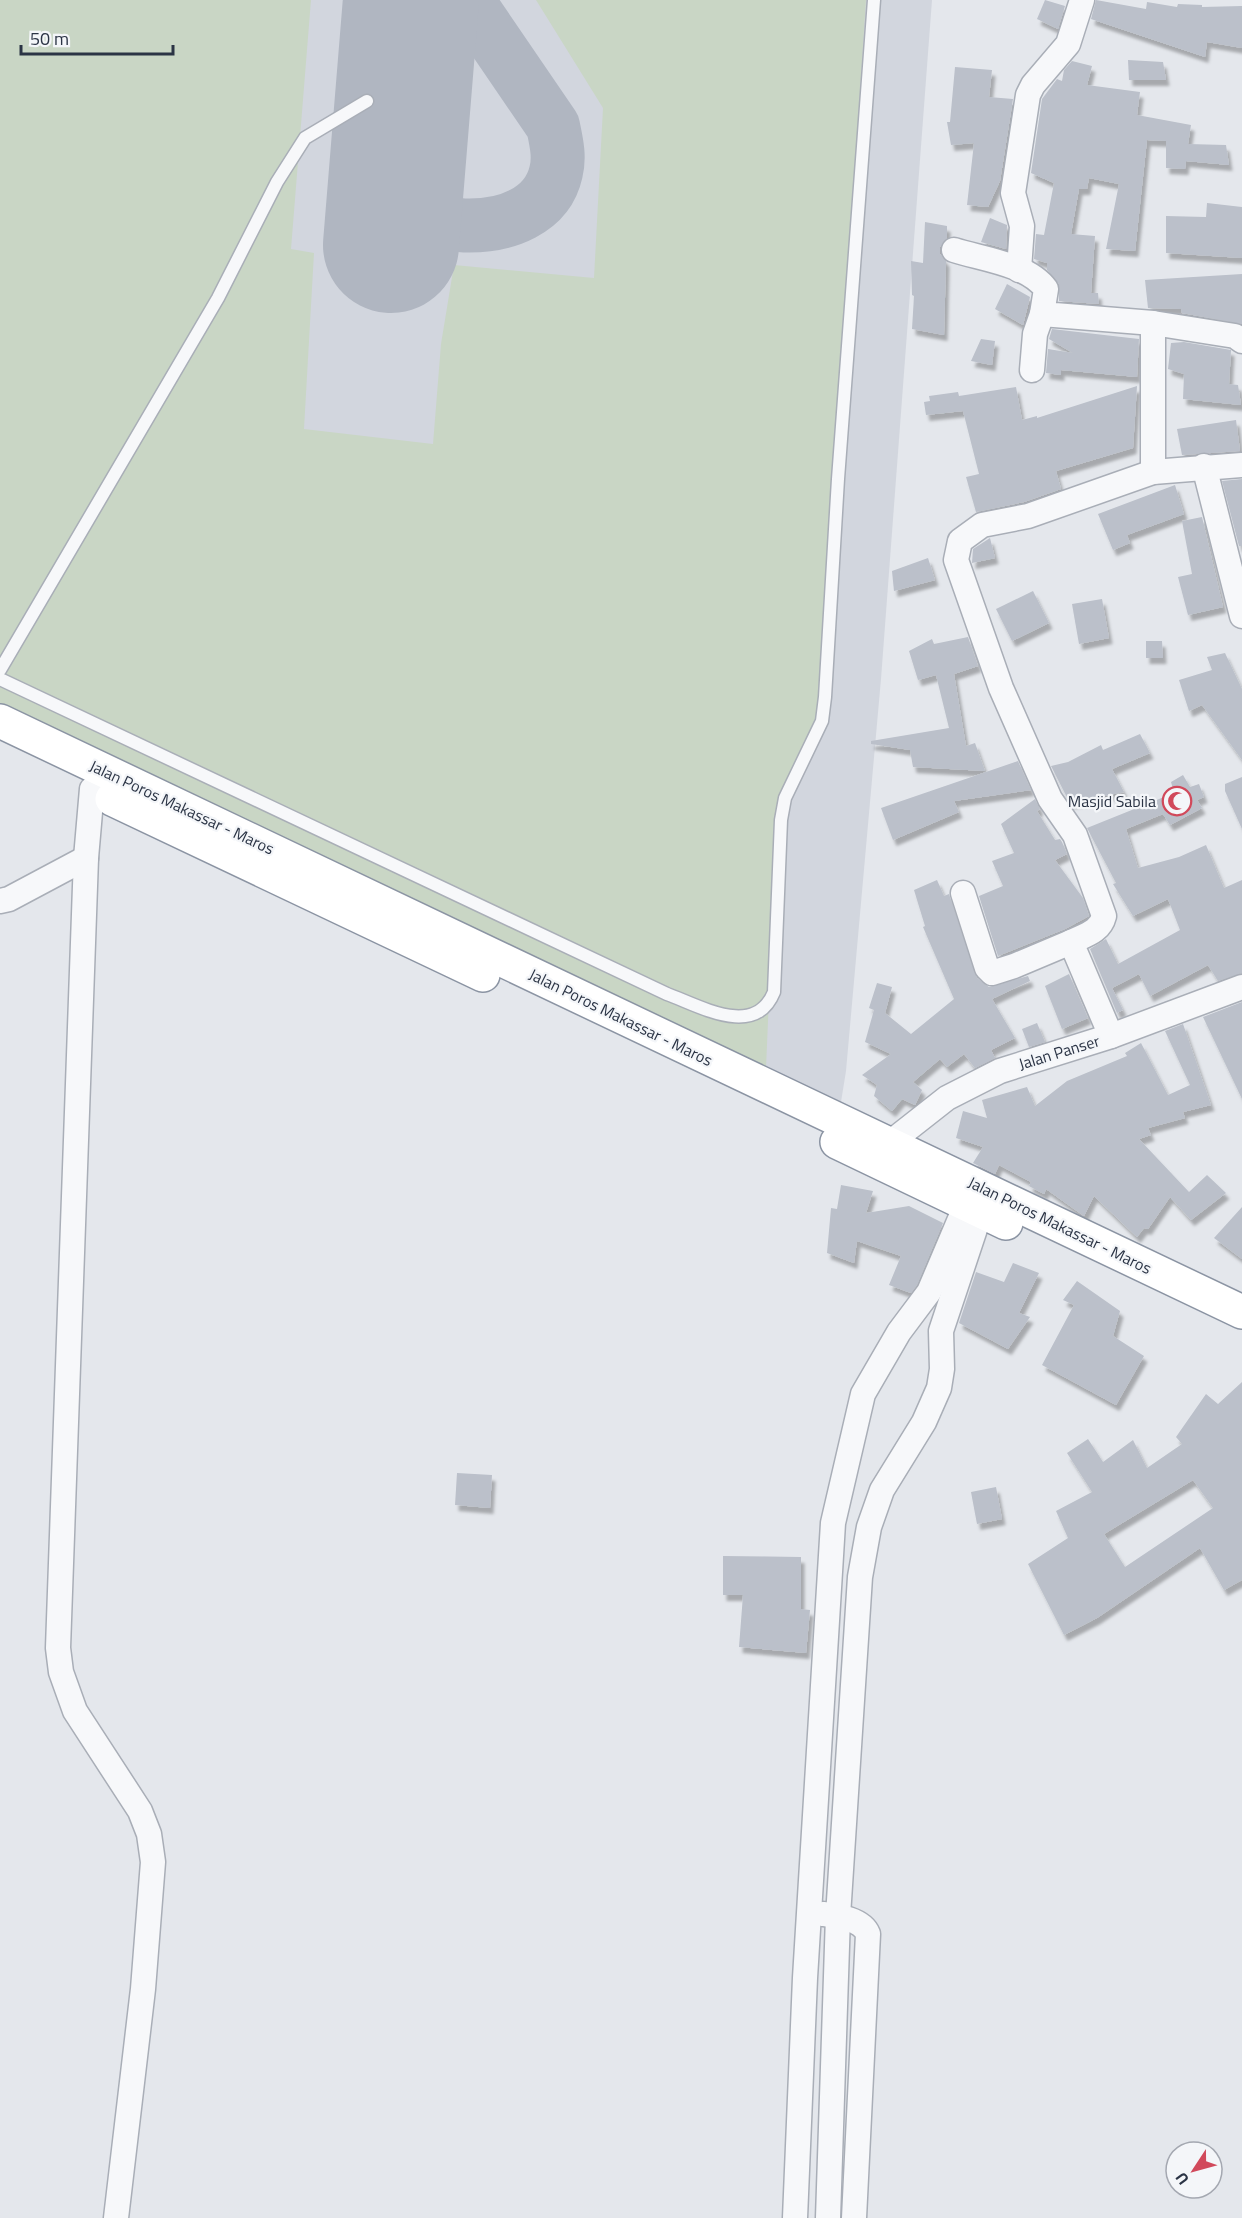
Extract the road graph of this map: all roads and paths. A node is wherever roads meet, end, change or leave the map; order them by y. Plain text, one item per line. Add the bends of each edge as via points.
1 (874, 0) edge
2 (1082, 0) edge
3 (367, 101) dead end
4 (954, 250) dead end
5 (1019, 270) junction
6 (1042, 314) junction
7 (1153, 323) junction
8 (1242, 341) edge
9 (1032, 370) dead end
10 (1242, 465) edge
11 (1204, 466) junction
12 (1153, 472) junction
13 (1242, 616) edge
14 (0, 670) edge
15 (0, 679) edge
16 (0, 721) edge
17 (0, 745) edge
18 (92, 789) junction
19 (221, 839) junction
20 (86, 858) junction
21 (963, 893) dead end
22 (0, 901) edge
23 (1071, 942) junction
24 (1242, 987) edge
25 (1111, 1036) junction
26 (891, 1142) junction
27 (974, 1208) junction
28 (1242, 1312) edge
29 (1242, 1332) edge
30 (810, 1913) junction
31 (838, 1916) junction
32 (798, 2142) junction
33 (831, 2145) junction
34 (116, 2218) edge
35 (795, 2218) edge
36 (828, 2218) edge
37 (854, 2218) edge

1 - 15 lane via 825,697 822,721 785,798 774,992 768,1006 743,1018 667,994
2 - 5 street via 1068,44 1028,95 1013,193 1022,226
3 - 14 lane via 305,138 277,182 206,319
4 - 5 street
5 - 6 street via 1046,289
6 - 7 street
6 - 9 street via 1035,334
7 - 8 street via 1235,336
7 - 12 street
10 - 11 street
11 - 12 street
11 - 13 street
12 - 23 street via 1028,516 982,525 960,541 956,550 956,560 1001,688 1050,799 1075,835 1104,915 1096,930
16 - 19 highway, Jalan Poros Makassar - Maros
17 - 18 highway, Jalan Poros Makassar - Maros
18 - 19 highway, Jalan Poros Makassar - Maros
18 - 20 street
19 - 26 highway, Jalan Poros Makassar - Maros
19 - 27 highway, Jalan Poros Makassar - Maros
20 - 22 street
20 - 34 street via 58,1648 61,1672 75,1711 140,1811 149,1834 153,1862 143,1989
21 - 23 street via 992,973
23 - 25 street
24 - 25 street, Jalan Panser
25 - 26 street, Jalan Panser via 968,1085
26 - 28 highway, Jalan Poros Makassar - Maros
27 - 29 highway, Jalan Poros Makassar - Maros
27 - 30 street via 928,1292 863,1394 847,1456 833,1523
27 - 31 street via 941,1331 939,1388 924,1422 882,1490 869,1527 859,1589
30 - 31 street
30 - 32 street
31 - 33 street
31 - 37 street via 863,1926 868,1934
32 - 33 street
32 - 35 street
33 - 36 street

